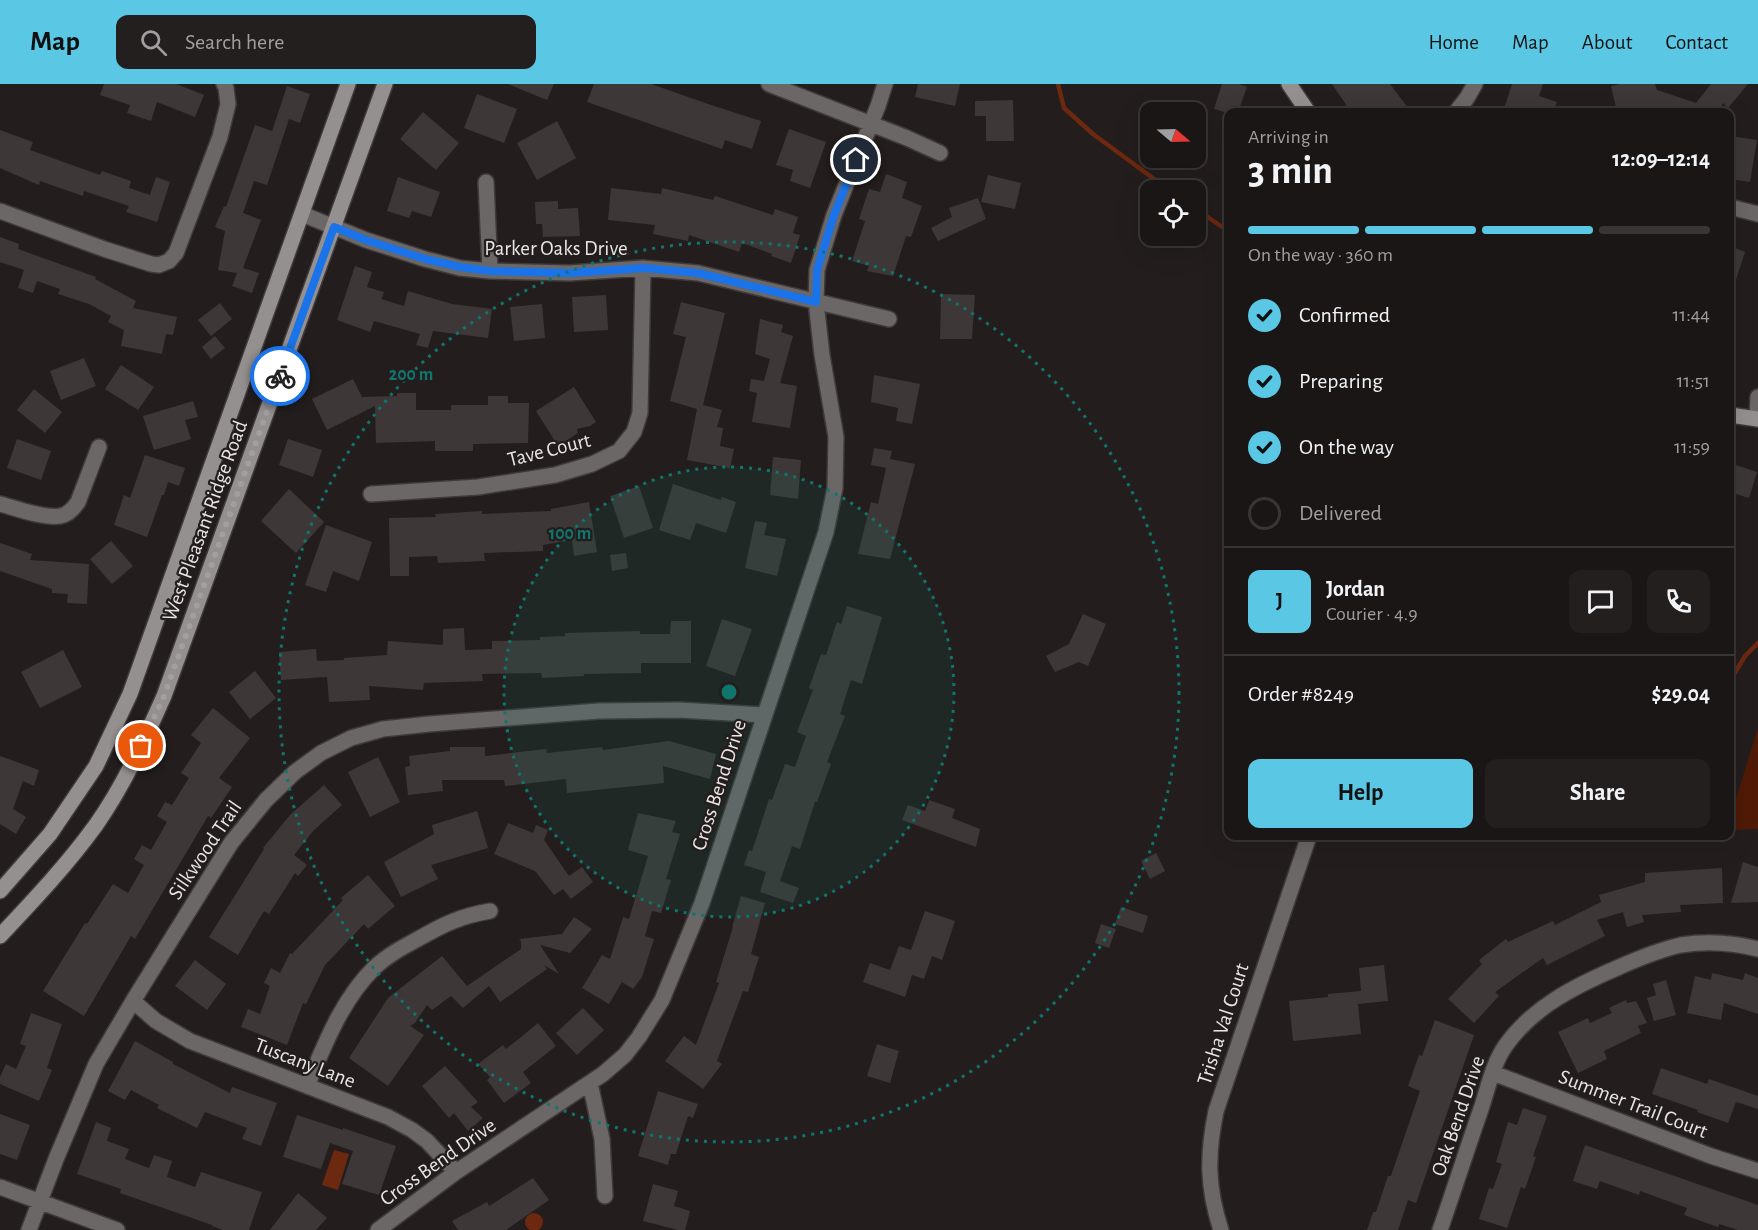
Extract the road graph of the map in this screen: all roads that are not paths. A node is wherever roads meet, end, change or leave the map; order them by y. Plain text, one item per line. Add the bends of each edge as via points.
1 (224, 84) edge
2 (348, 84) edge
3 (385, 84) edge
4 (769, 84) edge
5 (885, 84) edge
6 (1289, 84) edge
7 (1475, 84) edge
8 (1305, 108) edge
9 (1459, 108) edge
10 (870, 123) junction
11 (940, 153) dead end
12 (486, 182) dead end
13 (1734, 208) edge
14 (0, 211) edge
15 (302, 214) junction
16 (1758, 214) edge
17 (334, 227) junction
18 (644, 268) junction
19 (490, 271) junction
20 (816, 302) junction
21 (889, 319) dead end
22 (1758, 397) edge
23 (1734, 416) edge
24 (1757, 419) edge
25 (99, 447) dead end
26 (371, 494) dead end
27 (0, 504) edge
28 (764, 715) junction
29 (1308, 840) edge
30 (0, 891) edge
31 (490, 911) dead end
32 (0, 936) edge
33 (1758, 949) edge
34 (133, 1002) junction
35 (1493, 1073) junction
36 (590, 1083) junction
37 (307, 1086) junction
38 (1758, 1171) edge
39 (456, 1172) junction
40 (0, 1187) edge
41 (605, 1196) dead end
42 (39, 1201) junction
43 (29, 1230) edge
44 (117, 1230) edge
45 (378, 1230) edge
46 (1221, 1230) edge
47 (1440, 1230) edge

1 - 14 street via 228,104 220,137 170,261 151,264
2 - 15 main road, West Pleasant Ridge Road
3 - 17 main road, West Pleasant Ridge Road
4 - 10 street
5 - 10 street, Cross Bend Drive
6 - 8 main road
7 - 9 street
10 - 11 street
10 - 20 street, Cross Bend Drive via 817,270
12 - 19 street
13 - 16 street
15 - 17 street, Parker Oaks Drive
15 - 30 main road, West Pleasant Ridge Road via 130,694 96,766 50,834
17 - 19 street, Parker Oaks Drive via 425,259
17 - 32 main road, West Pleasant Ridge Road via 164,696 134,763 96,825
18 - 19 street, Parker Oaks Drive via 570,273
18 - 20 street, Parker Oaks Drive via 698,273
18 - 26 street, Tave Court via 640,413 634,432 619,451 555,475 478,487
20 - 21 street, Parker Oaks Drive
20 - 28 street, Cross Bend Drive via 836,437 835,488 826,532
22 - 24 street
23 - 24 main road
25 - 27 street via 78,502 64,515 47,516
28 - 34 street, Silkwood Trail via 599,711 429,723 351,738 321,753 266,800 231,843
28 - 36 street, Cross Bend Drive via 702,903 662,1000 625,1055
29 - 46 street, Trisha Val Court via 1216,1111 1210,1176
31 - 37 street via 443,924 374,967 335,1021
33 - 35 street, Oak Bend Drive via 1743,945 1682,945 1636,959 1589,980 1546,1004 1526,1023 1505,1046
34 - 37 street, Tuscany Lane via 190,1041
34 - 42 street, Silkwood Trail via 96,1064
35 - 38 street, Summer Trail Court
35 - 47 street, Oak Bend Drive
36 - 39 street, Cross Bend Drive
36 - 41 street via 602,1139
37 - 39 street, Tuscany Lane via 412,1130
39 - 45 street, Cross Bend Drive
40 - 42 street
42 - 43 street, Silkwood Trail
42 - 44 street

